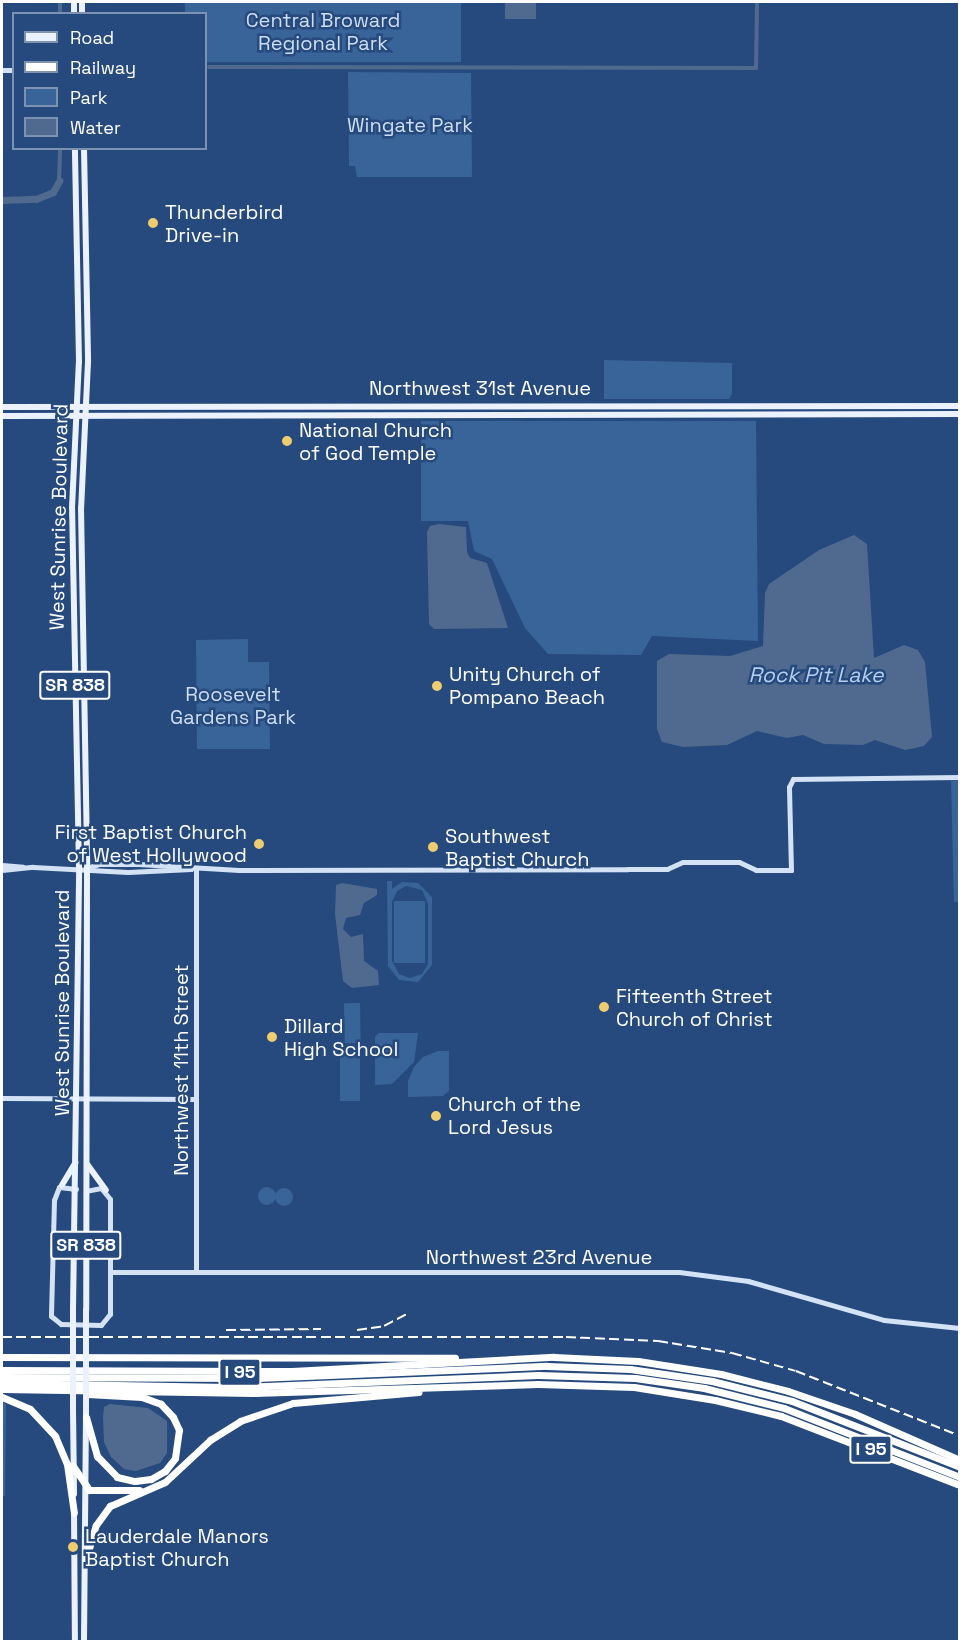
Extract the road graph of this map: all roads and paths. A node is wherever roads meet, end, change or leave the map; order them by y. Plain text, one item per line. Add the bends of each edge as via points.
1 (75, 150) edge
2 (84, 150) edge
3 (736, 404) junction
4 (76, 405) junction
5 (86, 405) junction
6 (362, 405) junction
7 (960, 406) edge
8 (2, 407) edge
9 (726, 412) junction
10 (348, 413) junction
11 (75, 414) junction
12 (86, 414) junction
13 (960, 414) edge
14 (2, 416) edge
15 (73, 566) junction
16 (73, 578) junction
17 (81, 581) junction
18 (81, 590) junction
19 (75, 708) junction
20 (85, 753) junction
21 (960, 777) edge
22 (2, 865) edge
23 (23, 867) junction
24 (79, 868) junction
25 (87, 868) junction
26 (195, 868) junction
27 (2, 870) edge
28 (2, 1098) edge
29 (78, 1098) junction
30 (86, 1098) junction
31 (196, 1098) junction
32 (77, 1157) junction
33 (86, 1162) junction
34 (62, 1185) junction
35 (77, 1190) junction
36 (106, 1190) junction
37 (86, 1191) junction
38 (196, 1271) junction
39 (111, 1272) junction
40 (960, 1328) edge
41 (72, 1356) junction
42 (87, 1356) junction
43 (2, 1357) edge
44 (478, 1361) junction
45 (2, 1370) edge
46 (671, 1374) junction
47 (593, 1375) junction
48 (2, 1377) edge
49 (734, 1377) junction
50 (2, 1383) edge
51 (448, 1387) junction
52 (2, 1389) edge
53 (64, 1390) junction
54 (661, 1390) junction
55 (2, 1397) edge
56 (86, 1413) junction
57 (960, 1460) edge
58 (74, 1466) junction
59 (960, 1467) edge
60 (960, 1478) edge
61 (960, 1485) edge
62 (86, 1489) junction
63 (148, 1490) junction
64 (74, 1514) junction
65 (86, 1559) junction
66 (75, 1641) edge
67 (84, 1641) edge

1 - 4 main road, West Sunrise Boulevard / SR 838
2 - 5 main road, West Sunrise Boulevard / SR 838
3 - 6 main road, Northwest 31st Avenue
3 - 7 main road, Northwest 31st Avenue
3 - 9 main road
4 - 5 main road, Northwest 31st Avenue
4 - 8 main road, Northwest 31st Avenue
4 - 11 main road, West Sunrise Boulevard / SR 838
5 - 6 main road, Northwest 31st Avenue
5 - 12 main road, West Sunrise Boulevard / SR 838
6 - 10 main road
9 - 10 main road, Northwest 31st Avenue
9 - 13 main road, Northwest 31st Avenue
10 - 12 main road, Northwest 31st Avenue
11 - 12 main road, Northwest 31st Avenue
11 - 14 main road, Northwest 31st Avenue
11 - 15 main road, West Sunrise Boulevard / SR 838
12 - 17 main road, West Sunrise Boulevard / SR 838
15 - 16 main road, West Sunrise Boulevard / SR 838
15 - 17 main road
16 - 18 main road
16 - 19 main road, West Sunrise Boulevard / SR 838
17 - 18 main road, West Sunrise Boulevard / SR 838
18 - 20 main road, West Sunrise Boulevard / SR 838
19 - 20 main road via 80,745
19 - 24 main road, West Sunrise Boulevard / SR 838
20 - 25 main road, West Sunrise Boulevard / SR 838
21 - 26 street via 793,779 789,787 791,870 756,870 739,862 679,863 667,869
22 - 23 street
23 - 24 street
23 - 27 street
24 - 25 street
24 - 29 main road, West Sunrise Boulevard / SR 838
25 - 26 street via 99,864 138,864
25 - 30 main road, West Sunrise Boulevard / SR 838
26 - 31 street, Northwest 11th Street
28 - 29 street
29 - 30 street
29 - 32 main road, West Sunrise Boulevard / SR 838
30 - 31 street
30 - 33 main road, West Sunrise Boulevard / SR 838
31 - 38 street, Northwest 11th Street
32 - 34 main road
32 - 35 main road, West Sunrise Boulevard / SR 838
33 - 36 main road
33 - 37 main road, West Sunrise Boulevard / SR 838
34 - 35 street
34 - 39 street via 54,1200 53,1320 62,1324 105,1323 110,1314
35 - 41 main road, West Sunrise Boulevard / SR 838, bridge
36 - 37 street via 95,1187
36 - 39 street via 111,1203
37 - 42 main road, West Sunrise Boulevard / SR 838, bridge
38 - 39 street, Northwest 23rd Avenue
38 - 40 street, Northwest 23rd Avenue via 679,1272 748,1281 884,1320
41 - 42 highway, bridge
41 - 43 highway
41 - 58 main road, West Sunrise Boulevard / SR 838, bridge
42 - 44 highway
42 - 56 main road, West Sunrise Boulevard / SR 838, bridge
44 - 45 highway, I 95 via 292,1371
44 - 49 highway, I 95 via 610,1359
46 - 48 highway via 561,1366 270,1378
46 - 49 highway
46 - 59 highway via 799,1404
47 - 50 highway via 268,1387
47 - 54 highway
47 - 60 highway via 690,1386 771,1404 843,1428
49 - 57 highway, I 95 via 828,1404
51 - 53 highway, I 95 via 268,1393
51 - 54 highway, I 95 via 558,1384
51 - 63 highway via 300,1402 263,1411 216,1436 169,1479
52 - 53 highway, I 95
53 - 56 highway via 142,1397 157,1402 177,1425 180,1439 175,1458 165,1471 151,1479 130,1481 117,1477 97,1456
54 - 61 highway, I 95 via 728,1402 794,1420
55 - 64 highway via 30,1409 56,1436 67,1464
56 - 62 main road, West Sunrise Boulevard / SR 838
58 - 62 highway
58 - 64 main road, West Sunrise Boulevard / SR 838
62 - 63 highway
62 - 65 main road, West Sunrise Boulevard / SR 838
63 - 65 highway via 122,1499 103,1514 94,1529
64 - 66 main road, West Sunrise Boulevard / SR 838
65 - 67 main road, West Sunrise Boulevard / SR 838

